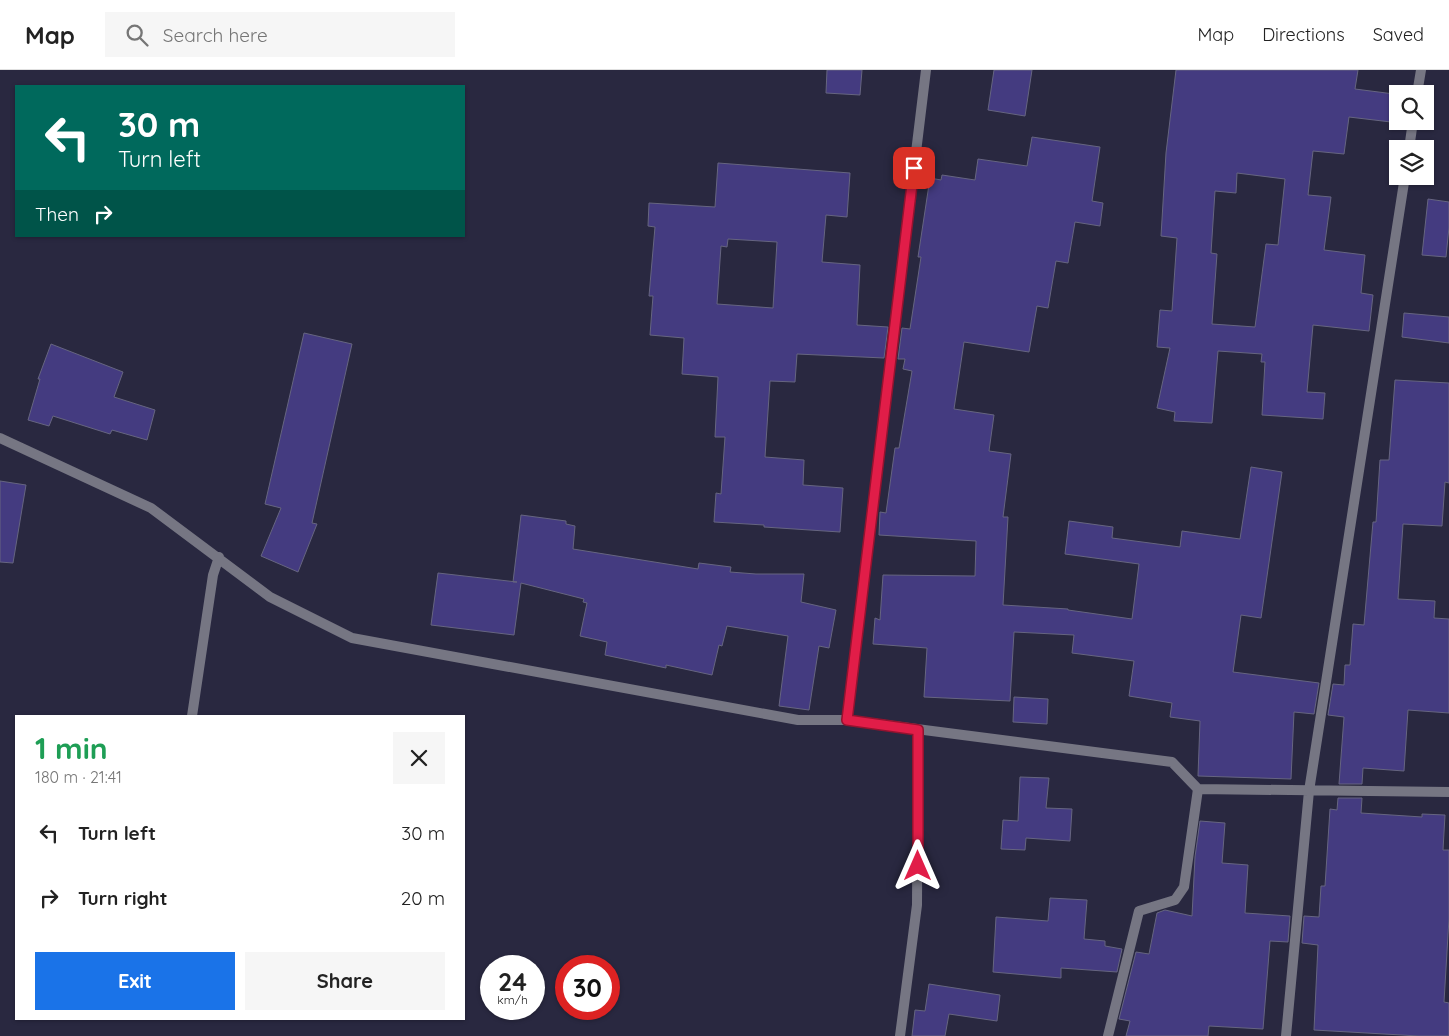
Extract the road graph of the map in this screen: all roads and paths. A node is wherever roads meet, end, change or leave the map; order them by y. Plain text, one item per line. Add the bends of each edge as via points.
1 (926, 70) edge
2 (1421, 70) edge
3 (1418, 85) edge
4 (1403, 185) edge
5 (0, 438) edge
6 (218, 561) junction
7 (192, 715) edge
8 (847, 720) junction
9 (918, 730) junction
10 (1198, 788) junction
11 (1309, 791) junction
12 (1449, 792) edge
13 (900, 1036) edge
14 (1108, 1036) edge
15 (1286, 1036) edge

1 - 8 street
2 - 3 street
4 - 11 street
5 - 6 street via 151,508
6 - 7 street via 213,575
6 - 8 street via 270,597 352,638 798,720
8 - 9 street
9 - 10 street via 1172,762
9 - 13 street via 917,904
10 - 11 street
10 - 14 street via 1184,887 1175,900 1139,911
11 - 12 street
11 - 15 street

